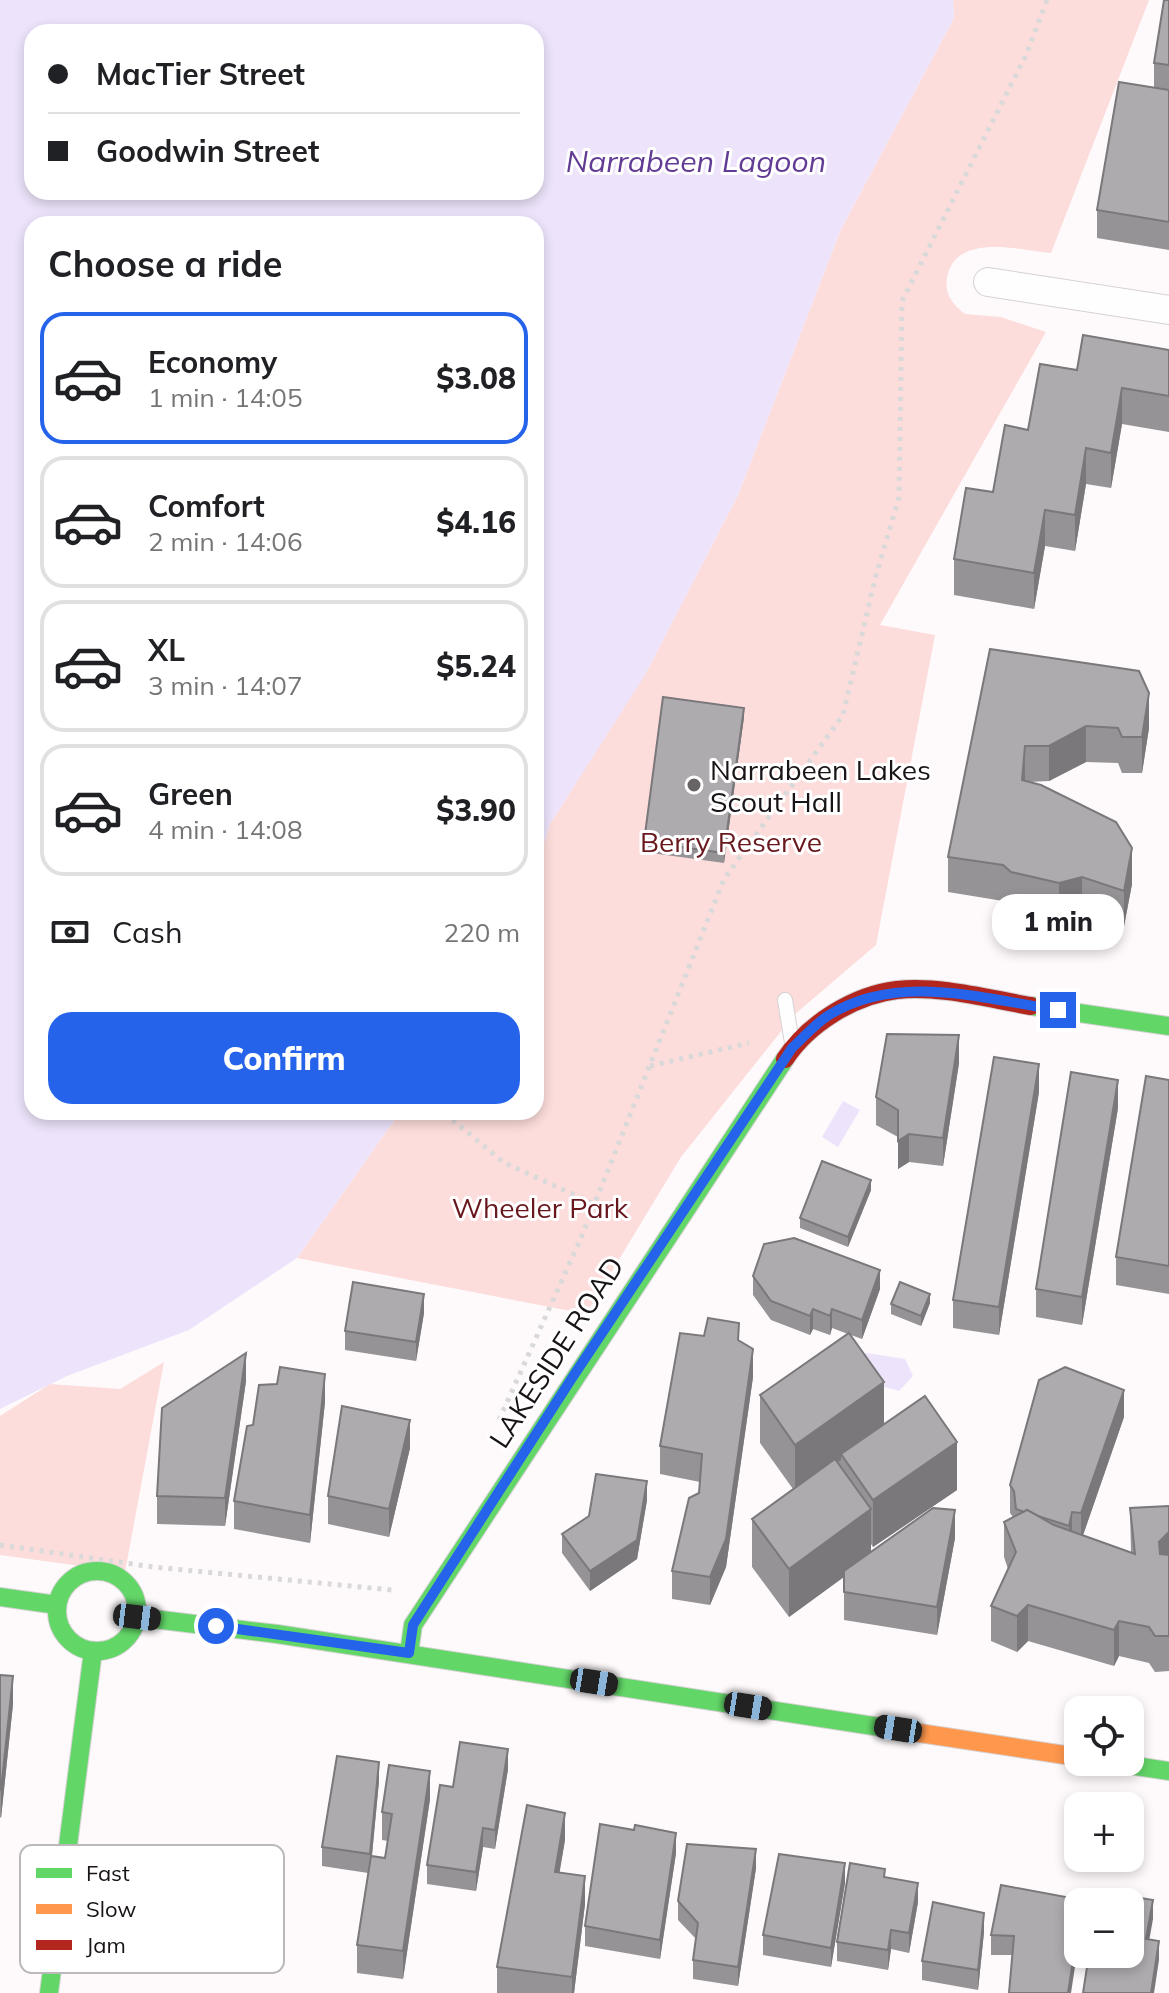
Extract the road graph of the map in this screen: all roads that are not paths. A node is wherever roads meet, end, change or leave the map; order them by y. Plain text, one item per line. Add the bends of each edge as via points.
1 (988, 282) dead end
2 (1169, 310) edge
3 (785, 1000) dead end
4 (1169, 1026) edge
5 (792, 1048) junction
6 (0, 1597) edge
7 (57, 1605) junction
8 (137, 1617) junction
9 (93, 1651) junction
10 (409, 1653) junction
11 (1064, 1755) edge
12 (1144, 1767) edge
13 (1169, 1771) edge
14 (68, 1845) edge
15 (52, 1973) edge
16 (49, 1993) edge

1 - 2 street
3 - 5 lane
4 - 5 street, LAKESIDE ROAD via 897,990 828,1016
5 - 10 street, LAKESIDE ROAD via 413,1625
6 - 7 street
7 - 8 street via 68,1582 103,1571 126,1582
7 - 9 street via 62,1630
8 - 9 street via 126,1639
8 - 10 street
9 - 14 street
10 - 11 street
12 - 13 street
15 - 16 street

